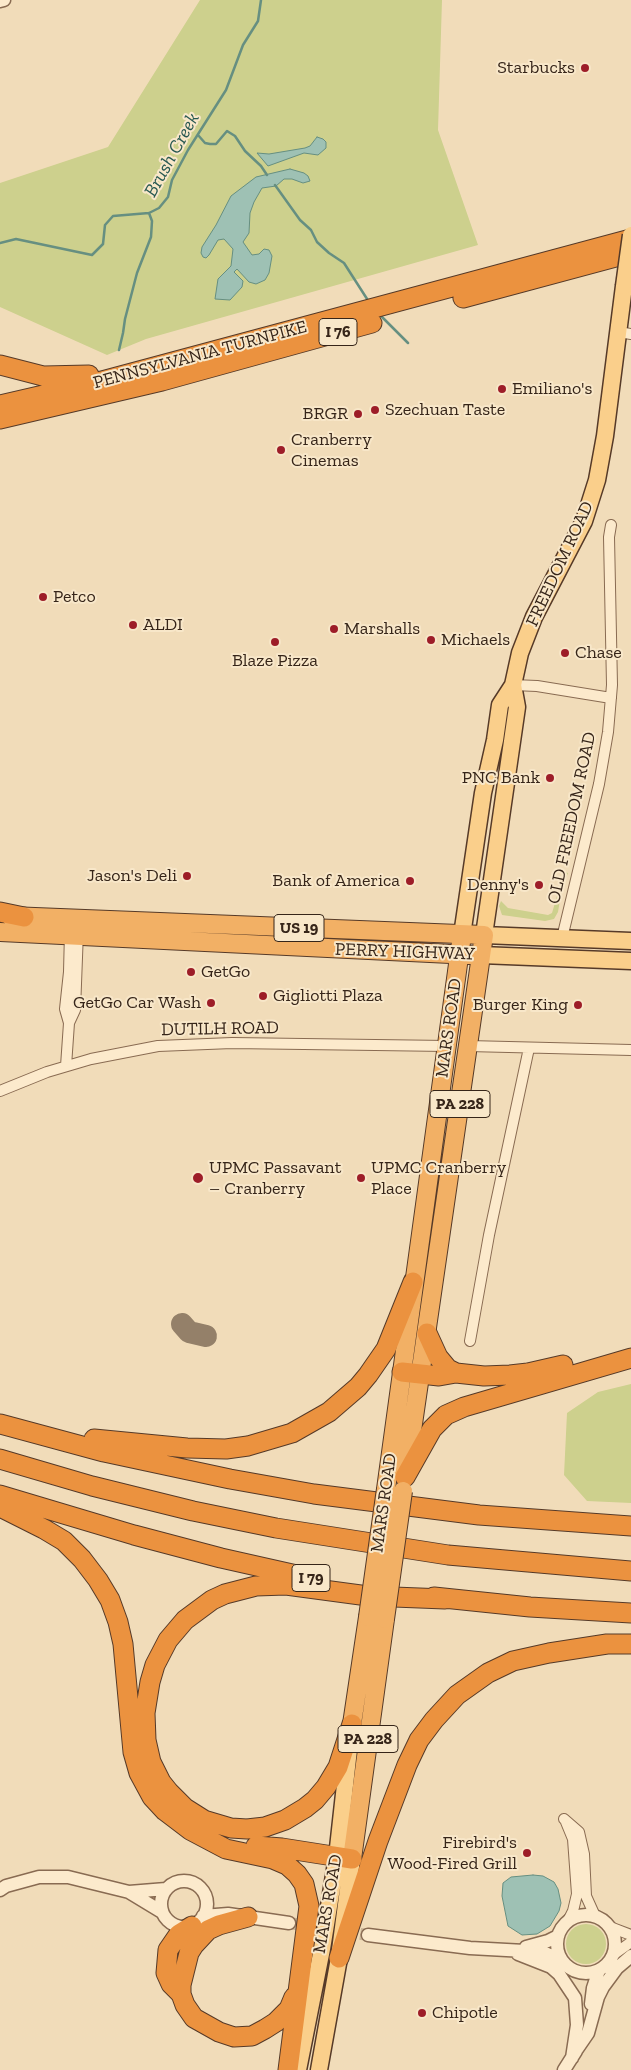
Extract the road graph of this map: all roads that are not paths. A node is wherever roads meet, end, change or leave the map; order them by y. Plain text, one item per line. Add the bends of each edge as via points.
1 (4, 0) edge
2 (0, 1) edge
3 (631, 235) edge
4 (631, 239) edge
5 (631, 253) edge
6 (625, 333) edge
7 (0, 365) edge
8 (154, 367) junction
9 (0, 405) edge
10 (45, 409) junction
11 (0, 419) edge
12 (0, 423) edge
13 (612, 525) dead end
14 (513, 685) junction
15 (611, 698) junction
16 (0, 912) edge
17 (0, 916) edge
18 (24, 917) junction
19 (74, 927) junction
20 (0, 932) edge
21 (462, 935) junction
22 (484, 935) junction
23 (562, 938) junction
24 (631, 941) edge
25 (460, 955) junction
26 (481, 955) junction
27 (631, 961) edge
28 (446, 1046) junction
29 (468, 1046) junction
30 (529, 1048) junction
31 (631, 1050) edge
32 (66, 1066) junction
33 (0, 1091) edge
34 (413, 1282) junction
35 (427, 1333) junction
36 (470, 1341) dead end
37 (631, 1344) edge
38 (631, 1358) edge
39 (412, 1373) junction
40 (456, 1373) junction
41 (3, 1425) edge
42 (0, 1459) edge
43 (398, 1486) junction
44 (0, 1494) edge
45 (0, 1507) edge
46 (631, 1526) edge
47 (631, 1571) edge
48 (445, 1599) junction
49 (631, 1613) edge
50 (376, 1618) junction
51 (631, 1644) edge
52 (352, 1724) junction
53 (205, 1837) junction
54 (344, 1858) junction
55 (166, 1889) junction
56 (0, 1890) edge
57 (130, 1892) junction
58 (207, 1901) junction
59 (162, 1912) junction
60 (228, 1914) junction
61 (595, 1916) junction
62 (248, 1917) junction
63 (198, 1921) junction
64 (568, 1921) junction
65 (289, 1923) tunnel mouth
66 (610, 1927) junction
67 (368, 1935) tunnel mouth
68 (631, 1935) edge
69 (558, 1936) junction
70 (631, 1942) edge
71 (506, 1951) junction
72 (613, 1955) junction
73 (631, 1956) edge
74 (339, 1958) junction
75 (562, 1961) junction
76 (599, 1970) junction
77 (574, 1971) junction
78 (297, 1992) junction
79 (181, 1994) junction
80 (574, 2054) junction
81 (288, 2070) edge
82 (298, 2070) edge
83 (319, 2070) edge
84 (564, 2070) edge

1 - 2 street
3 - 6 main road, FREEDOM ROAD, bridge via 624,286
4 - 8 highway, PENNSYLVANIA TURNPIKE / I 76
5 - 10 highway, PENNSYLVANIA TURNPIKE / I 76 via 162,381
6 - 14 main road, FREEDOM ROAD via 591,502 529,629
7 - 8 highway via 29,374 57,377
8 - 9 highway, PENNSYLVANIA TURNPIKE / I 76
10 - 11 highway, PENNSYLVANIA TURNPIKE / I 76
10 - 12 highway
13 - 15 street, OLD FREEDOM ROAD via 609,537
14 - 15 street
14 - 21 main road, FREEDOM ROAD via 500,704
14 - 22 main road, FREEDOM ROAD via 517,707
15 - 23 street, OLD FREEDOM ROAD via 599,784
16 - 18 highway
17 - 18 highway, PERRY HIGHWAY / US 19
18 - 19 highway, PERRY HIGHWAY / US 19
19 - 20 highway, PERRY HIGHWAY / US 19
19 - 21 highway, PERRY HIGHWAY / US 19
19 - 25 highway, PERRY HIGHWAY / US 19
19 - 32 street via 75,1010 69,1023
21 - 22 highway, PERRY HIGHWAY / US 19
21 - 25 highway, MARS ROAD / PA 228
22 - 23 main road, PERRY HIGHWAY / US 19
22 - 26 highway, FREEDOM ROAD / PA 228
23 - 24 main road, PERRY HIGHWAY / US 19
25 - 26 highway, PERRY HIGHWAY / US 19
25 - 28 highway, MARS ROAD / PA 228
26 - 27 main road, PERRY HIGHWAY / US 19
26 - 29 highway, MARS ROAD / PA 228
28 - 32 street, DUTILH ROAD via 182,1044 120,1052
28 - 34 highway, MARS ROAD / PA 228
29 - 30 street
29 - 35 highway, MARS ROAD / PA 228
30 - 31 street
30 - 36 street
32 - 33 street, DUTILH ROAD
34 - 39 highway, MARS ROAD / PA 228
34 - 41 highway via 386,1349 368,1375 328,1412 292,1433 248,1446 187,1448 99,1440
35 - 39 highway, MARS ROAD / PA 228
35 - 40 highway via 438,1357
37 - 40 highway via 528,1373 484,1376
38 - 43 highway via 473,1404 446,1415 432,1429
39 - 40 highway via 439,1376
39 - 43 highway, MARS ROAD / PA 228
41 - 46 highway via 112,1454 314,1494 479,1514
42 - 47 highway via 193,1511 276,1528 448,1555
43 - 50 highway, MARS ROAD / PA 228, bridge
44 - 48 highway, I 79 via 221,1558 339,1584
45 - 53 highway via 64,1541 98,1580 118,1622 124,1653 130,1736 139,1773 152,1797 165,1811
48 - 49 highway, I 79
48 - 52 highway via 368,1596 277,1585 256,1586 225,1594 185,1620 168,1640 155,1665 145,1713 151,1762 169,1792 204,1820 247,1829 285,1820 315,1800 338,1767
50 - 52 highway, MARS ROAD / PA 228
50 - 54 highway, MARS ROAD / PA 228
51 - 74 highway via 598,1645 513,1661 488,1673 457,1696 440,1714 419,1740 407,1765
52 - 54 main road, MARS ROAD / PA 228
53 - 54 highway via 239,1845
53 - 78 highway via 226,1849 273,1858 287,1865 304,1884 308,1906
54 - 74 main road, MARS ROAD / PA 228
54 - 82 main road, MARS ROAD / PA 228
55 - 57 street
55 - 58 street via 179,1881 194,1883
55 - 59 street
56 - 57 street via 39,1877 68,1877
57 - 59 street
58 - 60 street
58 - 63 street
59 - 63 street via 174,1925 186,1927
60 - 62 street
60 - 63 street
61 - 64 street via 581,1915
61 - 64 street via 586,1896 584,1854 579,1832 564,1819 573,1839 577,1894
61 - 66 street
62 - 65 street
62 - 79 highway via 208,1930 194,1945 183,1971
63 - 79 highway via 179,1934 168,1950 166,1973
64 - 69 street
66 - 68 street
66 - 72 street via 615,1941
67 - 71 street
69 - 71 street
69 - 75 street via 557,1946
70 - 72 street
71 - 75 street via 543,1952
71 - 80 street via 551,1967 569,1987 577,2012
72 - 76 street
73 - 80 street via 603,1987 588,2033
74 - 83 main road, MARS ROAD / PA 228
75 - 77 street
76 - 77 street
76 - 80 street via 586,2033
77 - 80 street via 586,1989 587,2003 586,2022
78 - 79 highway via 289,2008 276,2022 252,2036 234,2037 194,2018
78 - 81 highway
80 - 84 street

